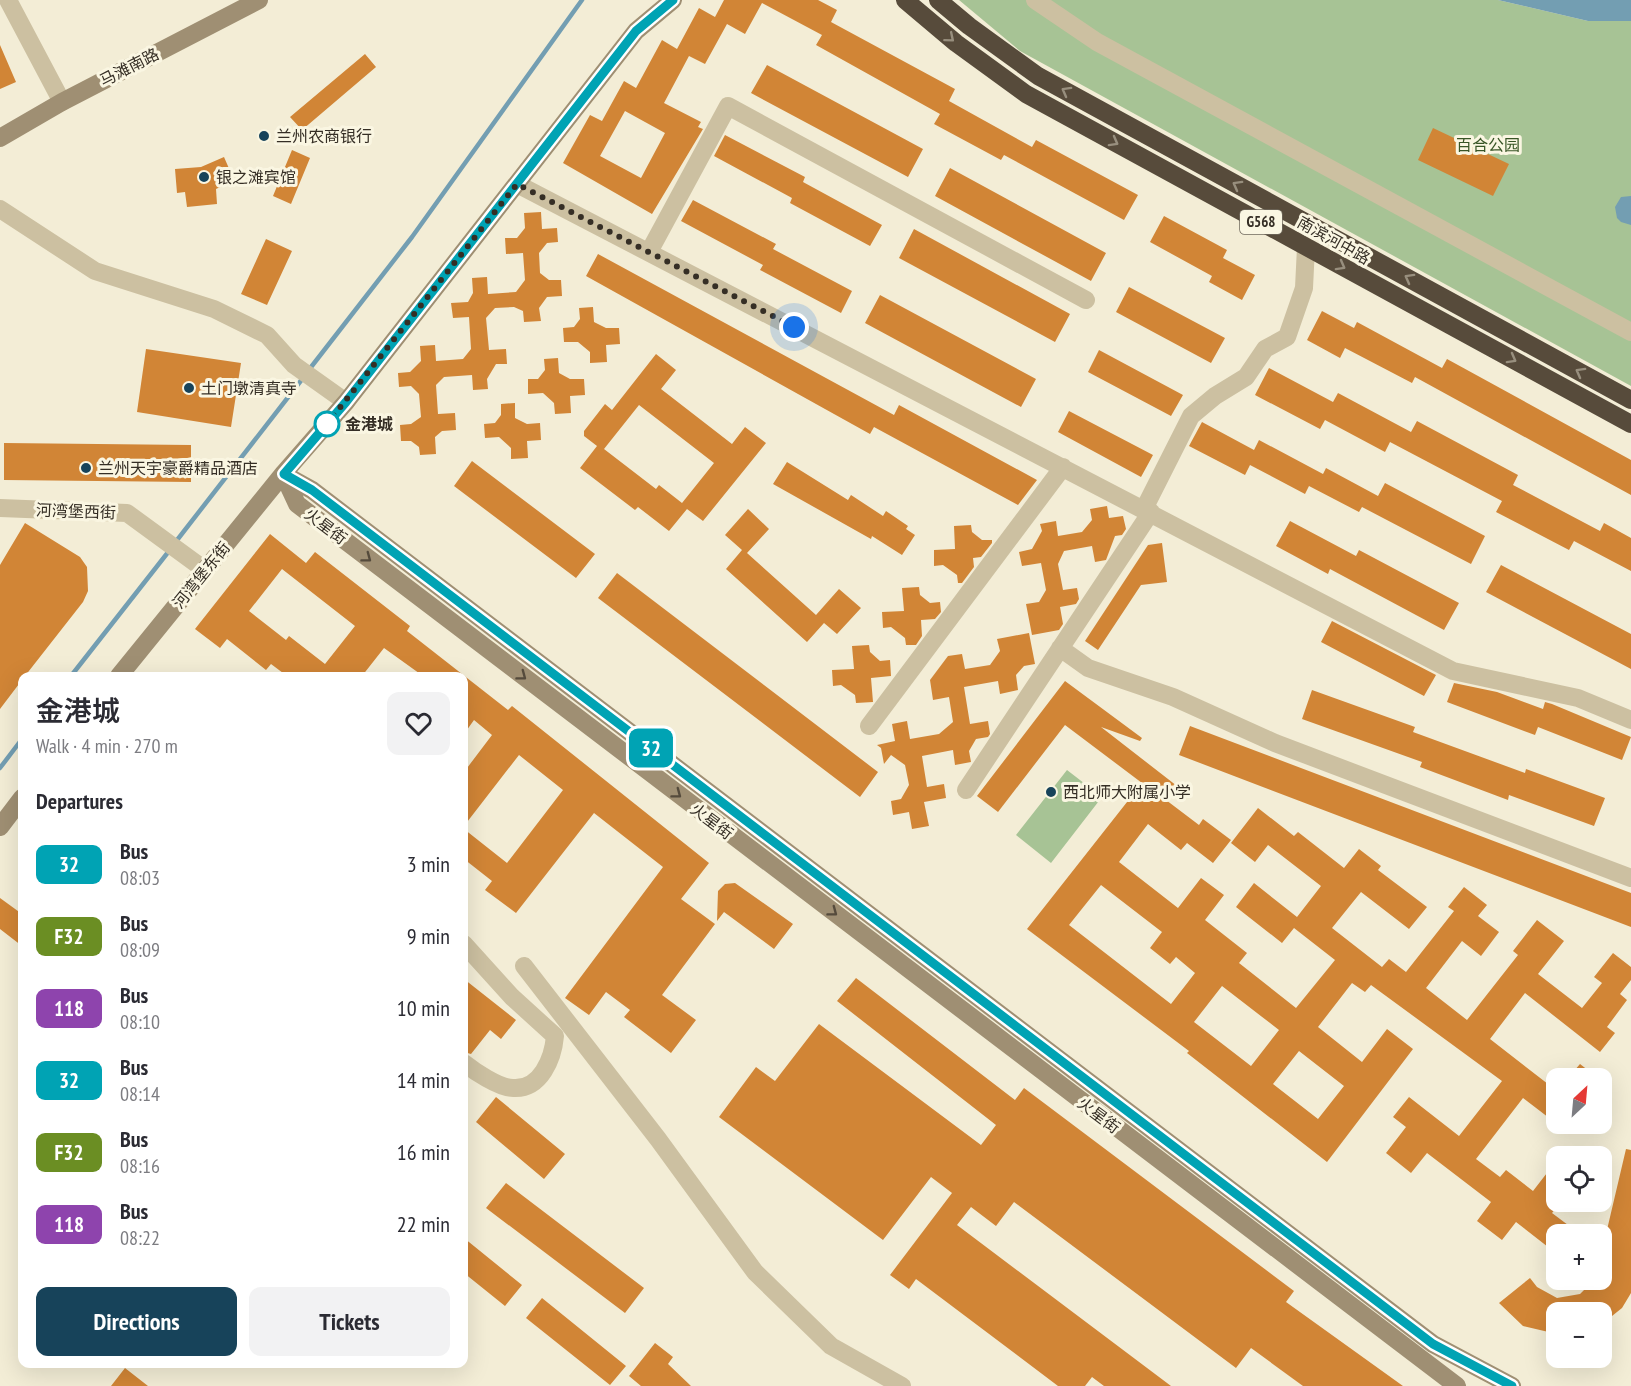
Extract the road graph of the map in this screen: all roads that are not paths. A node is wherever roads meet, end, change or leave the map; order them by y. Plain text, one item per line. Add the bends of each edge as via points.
1 (8, 0) edge
2 (259, 0) edge
3 (673, 0) edge
4 (905, 0) edge
5 (938, 0) edge
6 (1035, 0) edge
7 (62, 102) junction
8 (0, 138) edge
9 (517, 184) junction
10 (0, 209) edge
11 (1306, 247) junction
12 (650, 252) junction
13 (1086, 300) dead end
14 (1631, 332) edge
15 (1631, 400) edge
16 (346, 402) junction
17 (1631, 424) edge
18 (1063, 467) junction
19 (284, 474) junction
20 (0, 508) edge
21 (1147, 510) junction
22 (205, 570) junction
23 (1060, 648) junction
24 (122, 672) edge
25 (1631, 720) edge
26 (869, 726) dead end
27 (966, 790) dead end
28 (18, 803) edge
29 (0, 827) edge
30 (1631, 878) edge
31 (468, 948) edge
32 (524, 966) dead end
33 (468, 1066) edge
34 (902, 1386) edge
35 (1457, 1386) edge
36 (1512, 1386) edge

1 - 7 street
2 - 7 street, 马滩南路
3 - 9 street, 河湾堡东街 via 636,31
4 -> 11 highway, 南滨河中路 / G568 via 1026,94
15 -> 5 highway, 南滨河中路 / G568 via 1038,76
6 - 14 street via 1097,42
7 - 8 street, 马滩南路
9 - 12 street
9 - 16 street, 河湾堡东街
10 - 16 street via 95,271 214,309 267,335 294,365
11 -> 17 highway, 南滨河中路 / G568
11 - 21 street via 1304,288 1287,337 1265,349 1246,377 1191,416
12 - 13 street via 728,106
12 - 18 street
16 - 19 street, 河湾堡东街
18 - 21 street
18 - 26 street
19 - 22 street, 河湾堡东街
19 -> 35 street, 火星街 via 297,504
19 - 36 street, 火星街 via 312,490 1433,1344
20 - 22 street, 河湾堡西街 via 127,513
21 - 23 street
21 - 25 street via 1453,671 1578,698
22 - 24 street, 河湾堡东街
23 - 27 street
23 - 30 street via 1088,668 1173,697 1275,743
28 - 29 street
31 - 33 street via 512,997 555,1036 553,1054 537,1081 513,1088
32 - 34 street via 658,1139 754,1272 831,1346

